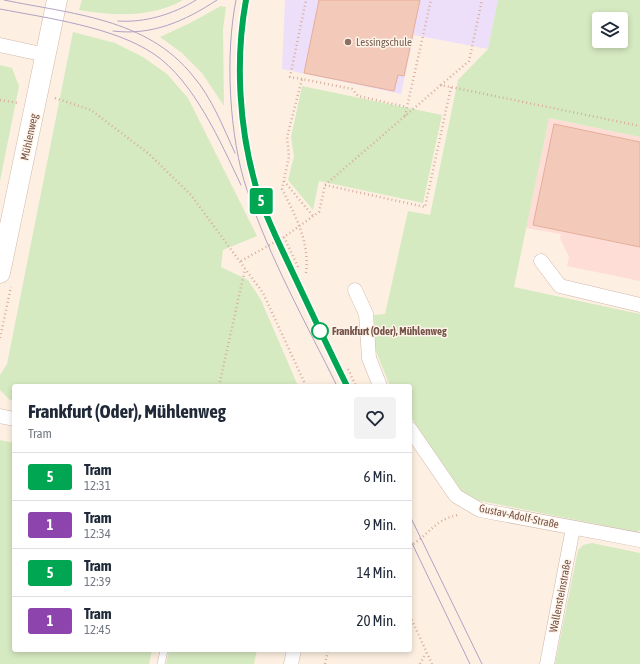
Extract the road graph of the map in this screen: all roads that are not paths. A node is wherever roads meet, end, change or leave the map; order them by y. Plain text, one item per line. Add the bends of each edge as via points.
1 (57, 0) edge
2 (0, 45) edge
3 (46, 55) junction
4 (541, 261) dead end
5 (0, 273) edge
6 (355, 290) dead end
7 (640, 305) edge
8 (379, 384) edge
9 (0, 416) edge
10 (12, 419) edge
11 (412, 432) edge
12 (572, 528) junction
13 (640, 540) edge
14 (164, 652) edge
15 (294, 652) edge
16 (161, 664) edge
17 (291, 664) edge
18 (547, 664) edge

1 - 3 street, Mühlenweg
2 - 3 street
3 - 5 street, Mühlenweg
4 - 7 street via 560,286
6 - 8 street via 366,314 369,358
9 - 10 street
11 - 12 street, Gustav-Adolf-Straße via 456,496 480,510
12 - 13 street, Gustav-Adolf-Straße
12 - 18 street, Wallensteinstraße
14 - 16 lane
15 - 17 street

